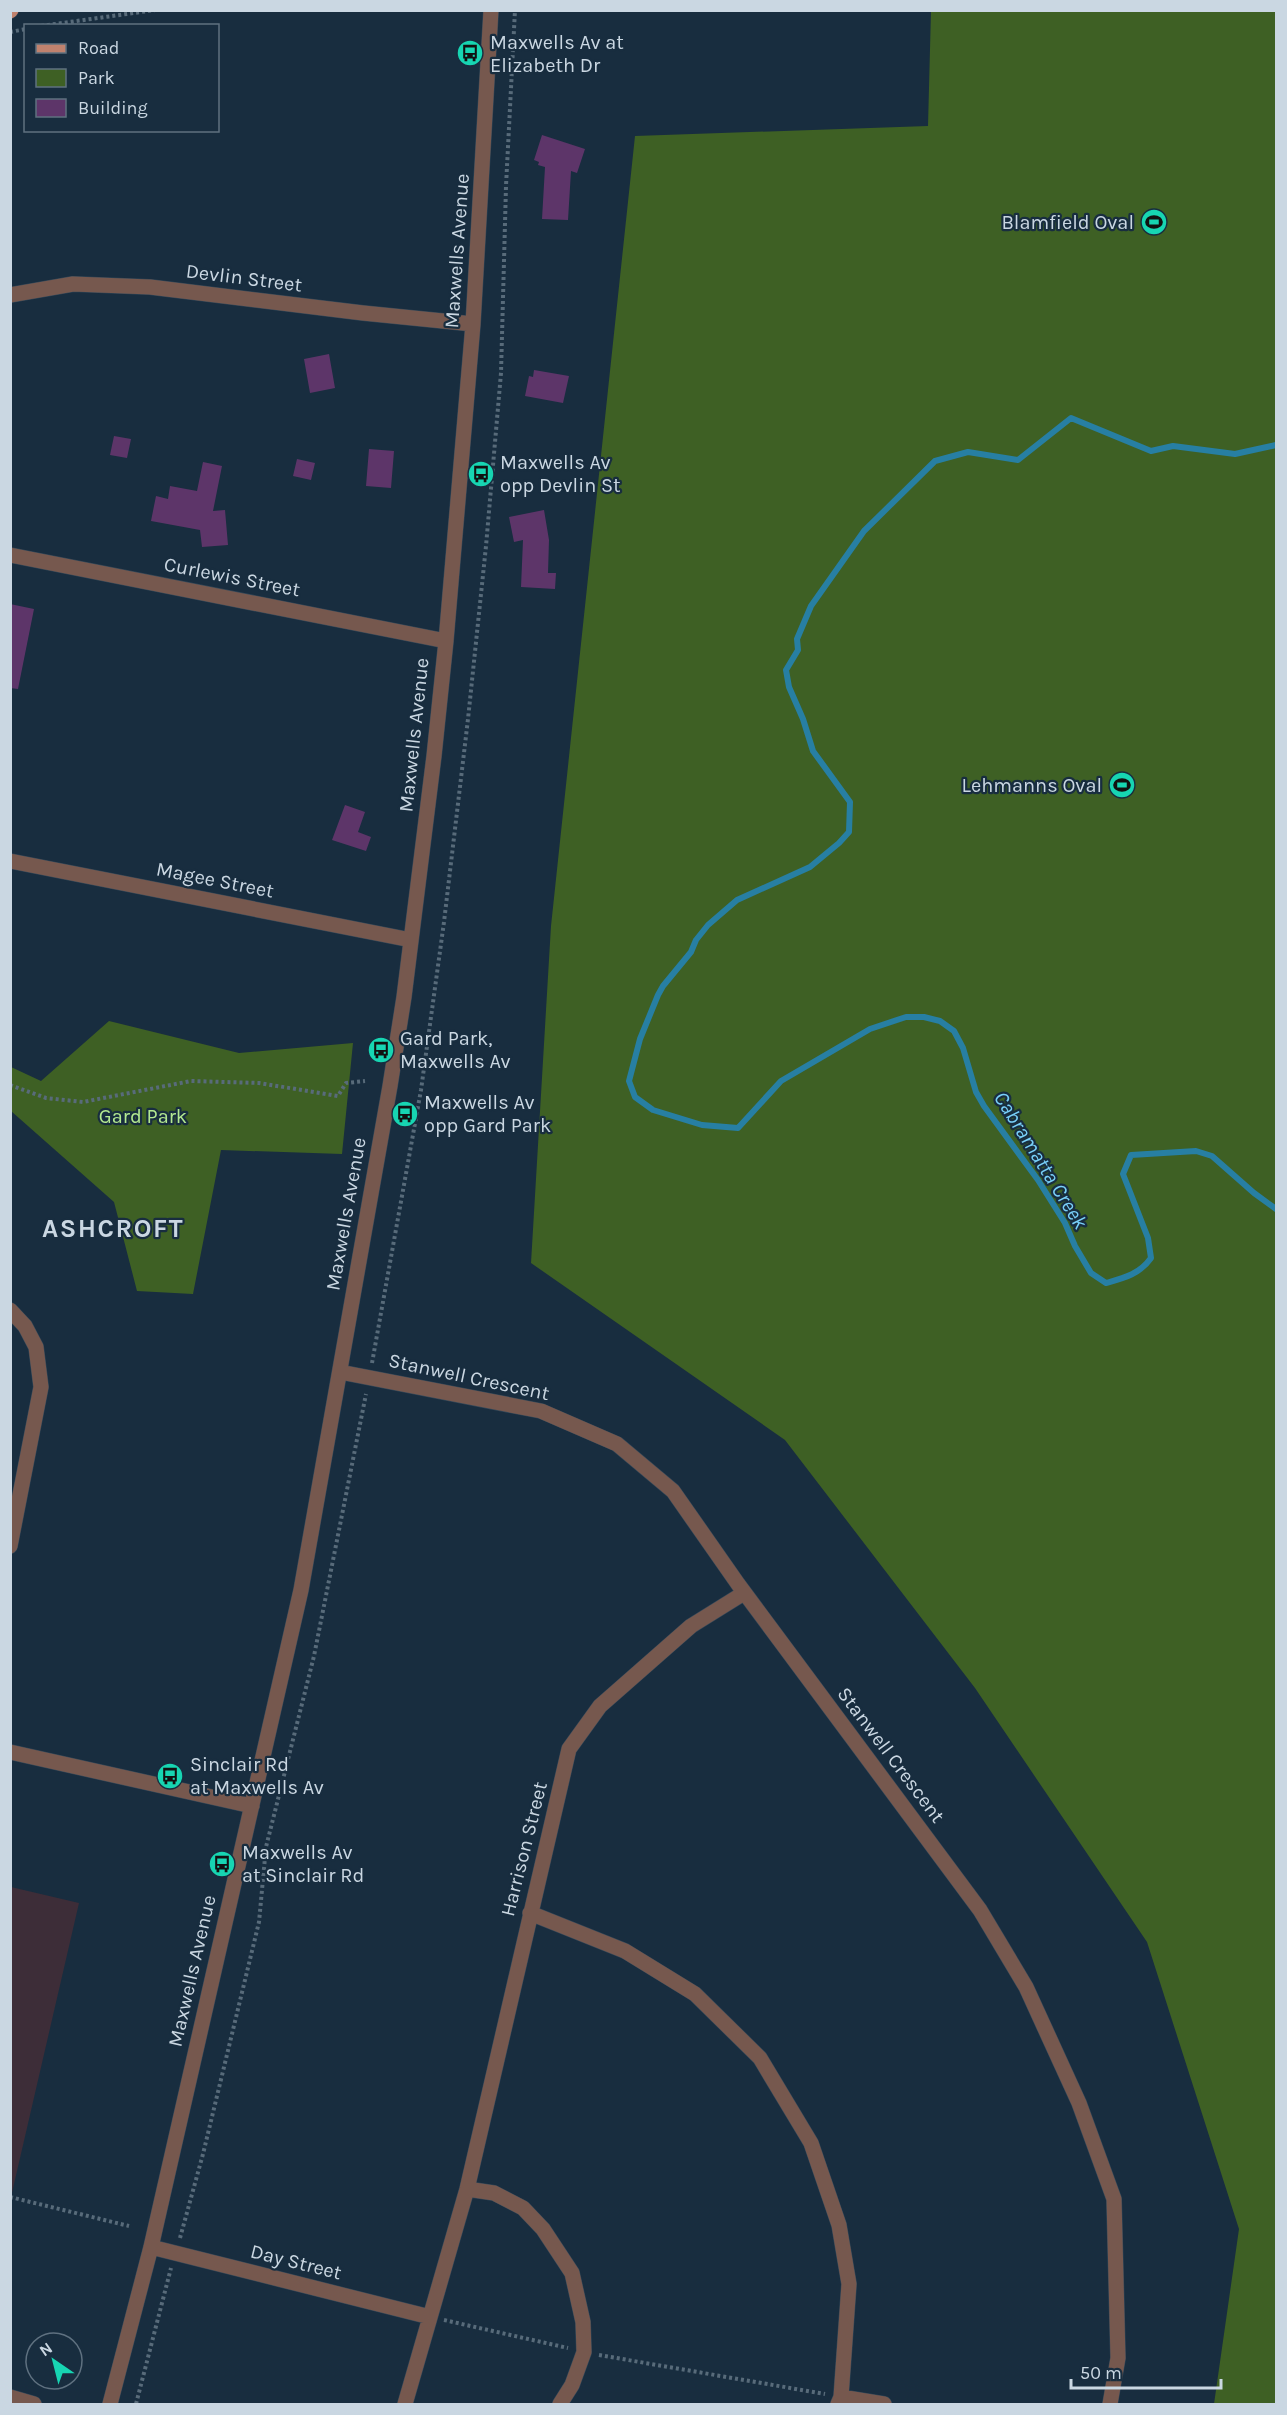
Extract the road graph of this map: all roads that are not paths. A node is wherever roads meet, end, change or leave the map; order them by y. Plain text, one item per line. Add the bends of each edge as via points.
1 (491, 10) edge
2 (10, 295) edge
3 (473, 324) junction
4 (10, 555) edge
5 (446, 641) junction
6 (12, 864) edge
7 (411, 940) junction
8 (10, 1310) edge
9 (340, 1372) junction
10 (10, 1546) edge
11 (744, 1593) junction
12 (10, 1752) edge
13 (252, 1806) junction
14 (530, 1913) junction
15 (467, 2190) junction
16 (151, 2247) junction
17 (430, 2317) junction
18 (10, 2397) edge
19 (840, 2401) edge
20 (34, 2404) edge
21 (110, 2404) edge
22 (405, 2404) edge
23 (560, 2404) edge
24 (884, 2404) edge
25 (1110, 2404) edge

1 - 3 street, Maxwells Avenue
2 - 3 street, Devlin Street via 73,284 150,287
3 - 5 street, Maxwells Avenue
4 - 5 street, Curlewis Street
5 - 7 street, Maxwells Avenue
6 - 7 street, Magee Street
7 - 9 street, Maxwells Avenue
8 - 10 street via 25,1326 36,1347 41,1387
9 - 11 street, Stanwell Crescent via 541,1411 617,1444 673,1491
9 - 13 street, Maxwells Avenue via 302,1590
11 - 14 street, Harrison Street via 691,1626 600,1706 569,1749
11 - 25 street, Stanwell Crescent via 981,1910 1026,1987 1078,2103 1114,2199 1118,2358
12 - 13 street
13 - 16 street, Maxwells Avenue
14 - 15 street, Harrison Street
14 - 19 street via 624,1951 695,1994 760,2058 811,2144 839,2225 849,2284
15 - 17 street, Harrison Street
15 - 23 street via 495,2193 523,2208 543,2229 572,2272 583,2322 584,2352
16 - 17 street, Day Street
16 - 21 street, Maxwells Avenue
17 - 22 street, Harrison Street
18 - 20 street
19 - 24 street

